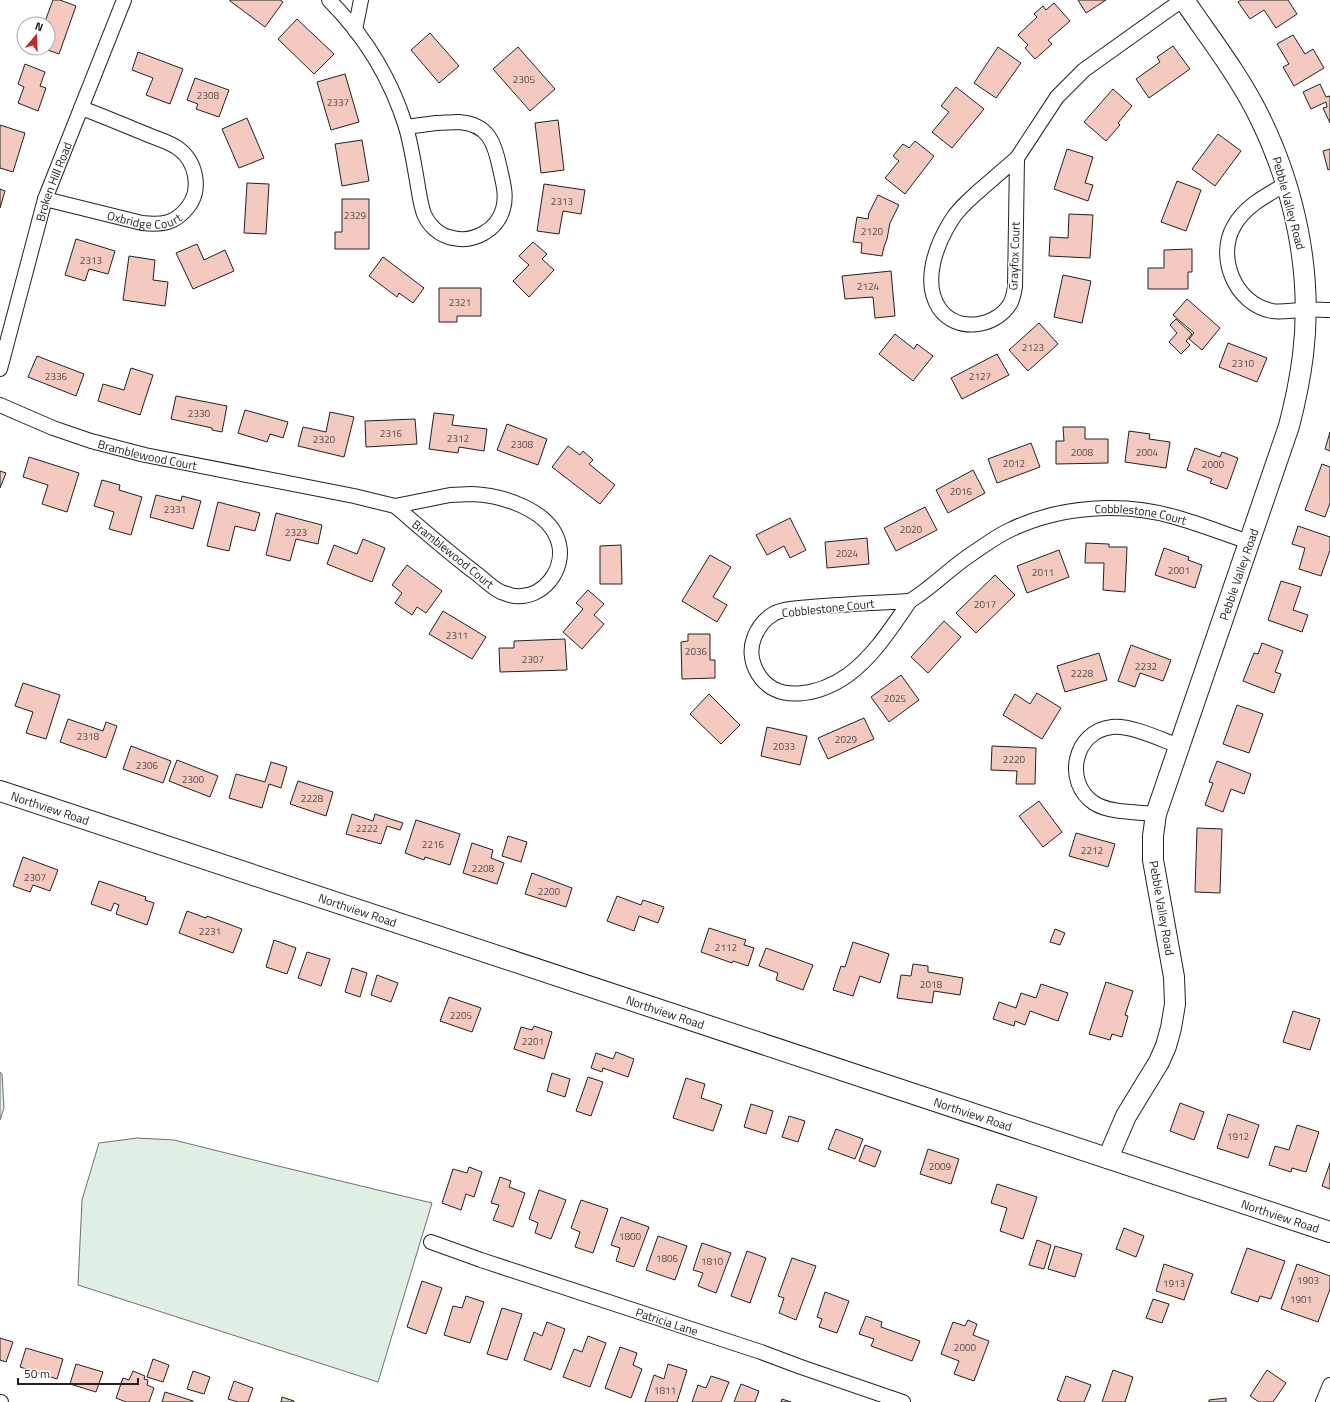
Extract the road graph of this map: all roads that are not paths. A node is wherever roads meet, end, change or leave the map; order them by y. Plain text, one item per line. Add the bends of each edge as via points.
1 (124, 0) edge
2 (329, 0) edge
3 (361, 0) edge
4 (1183, 0) edge
5 (355, 30) junction
6 (81, 108) junction
7 (406, 127) junction
8 (1017, 158) junction
9 (1286, 184) junction
10 (45, 199) junction
11 (1305, 309) junction
12 (1330, 310) edge
13 (0, 369) edge
14 (0, 405) edge
15 (395, 506) junction
16 (1249, 542) junction
17 (910, 601) junction
18 (1179, 746) junction
19 (0, 790) edge
20 (1156, 814) junction
21 (1108, 1158) junction
22 (1330, 1232) edge
23 (431, 1242) dead end
24 (1330, 1385) edge
25 (903, 1402) edge
26 (1323, 1402) edge

1 - 6 street, Broken Hill Road
2 - 5 street
3 - 5 street
4 - 8 street, Grayfox Court via 1072,81 1057,97
4 - 9 street, Pebble Valley Road via 1236,76 1258,113
5 - 7 street via 390,86
6 - 10 street, Broken Hill Road
6 - 10 street, Oxbridge Court via 170,144 181,151 194,170 195,193 185,211 176,218 158,225 75,208
7 - 7 street via 420,198 424,214 430,224 449,238 466,239 482,235 500,216 505,197 496,149 488,135 467,122
8 - 8 street, Grayfox Court via 961,208 941,239 933,268 933,291 940,309 955,321 976,325 987,322 1003,312 1010,303 1015,287
9 - 11 street, Pebble Valley Road via 1300,233 1305,276
9 - 11 street via 1242,213 1233,226 1228,240 1228,265 1238,289 1260,307 1272,312
10 - 13 street, Broken Hill Road
11 - 12 street
11 - 16 street, Pebble Valley Road via 1303,355 1297,395 1289,426
14 - 15 street, Bramblewood Court via 90,441 144,455
15 - 15 street, Bramblewood Court via 499,591 515,596 538,592 547,585 558,566 559,544 552,529 538,515 519,504 497,497 472,494 450,495
16 - 17 street, Cobblestone Court via 1174,516 1145,511 1080,509 1011,529 972,553
16 - 18 street, Pebble Valley Road
17 - 17 street, Cobblestone Court via 843,604 776,612 762,622 752,643 751,654 756,672 775,690 788,694 800,694 831,685 848,675 867,658
18 - 20 street, Pebble Valley Road
18 - 20 street via 1129,728 1112,727 1094,733 1084,742 1076,761 1079,785 1083,793 1094,803 1107,809
19 - 21 street, Northview Road
20 - 21 street, Pebble Valley Road via 1153,860 1174,977 1175,1004 1172,1028 1159,1062 1126,1116
21 - 22 street, Northview Road
23 - 25 street, Patricia Lane
24 - 26 street

